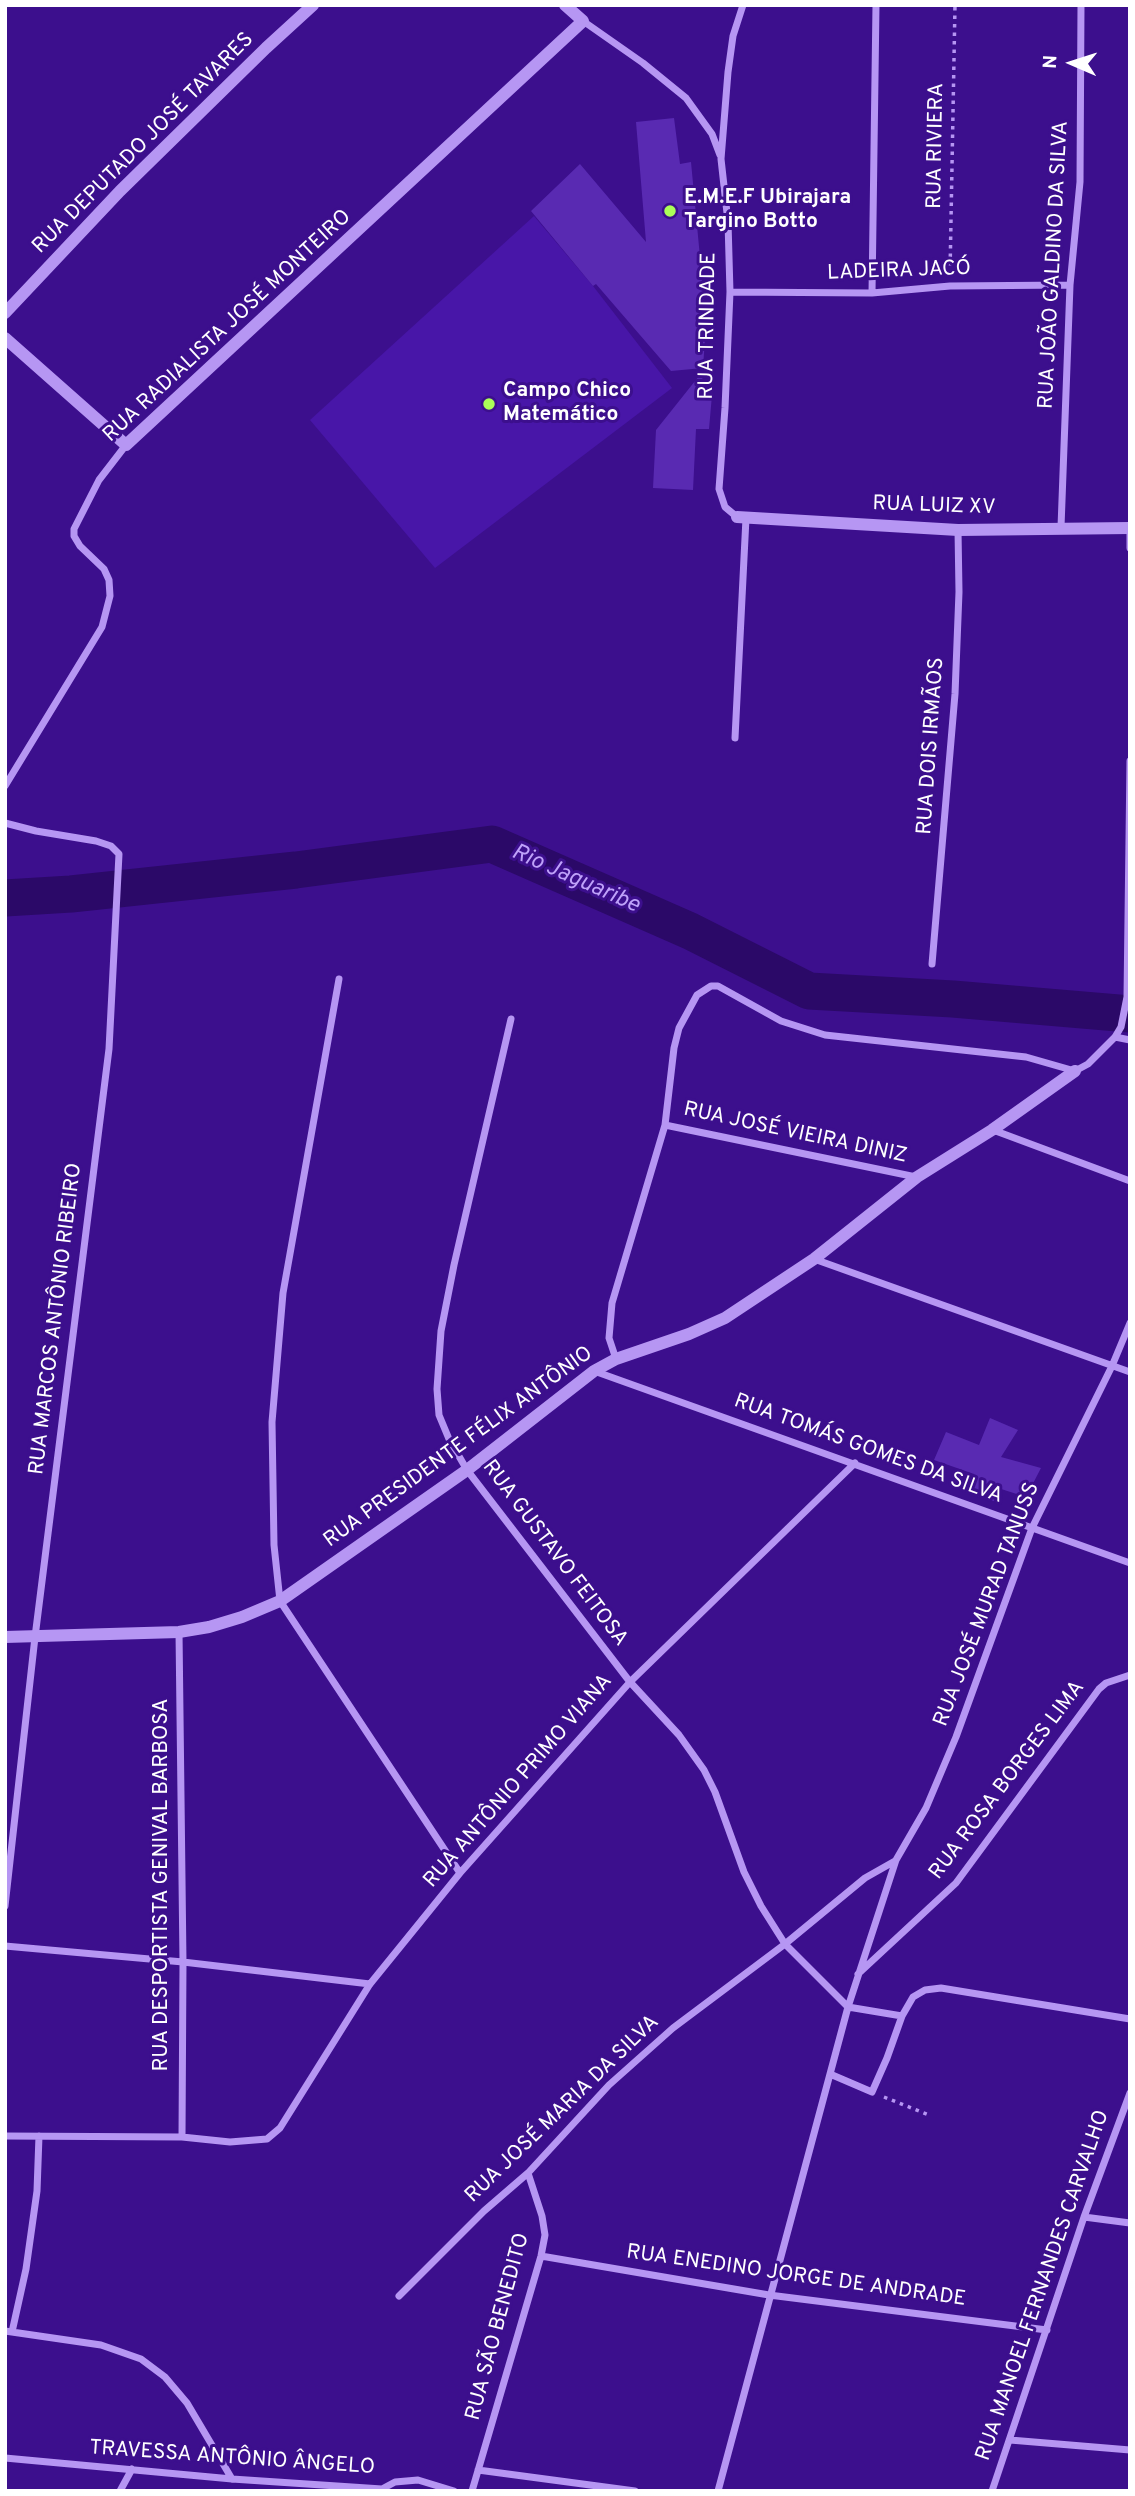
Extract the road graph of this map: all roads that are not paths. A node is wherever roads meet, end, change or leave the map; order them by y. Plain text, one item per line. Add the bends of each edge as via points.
1 (313, 5) edge
2 (565, 5) edge
3 (743, 5) edge
4 (876, 5) edge
5 (1081, 5) edge
6 (583, 21) junction
7 (721, 159) junction
8 (1069, 285) junction
9 (730, 292) junction
10 (872, 293) junction
11 (5, 313) edge
12 (5, 338) edge
13 (126, 445) junction
14 (741, 517) junction
15 (1061, 527) junction
16 (1130, 528) edge
17 (958, 530) junction
18 (1130, 548) edge
19 (735, 738) dead end
20 (1130, 761) edge
21 (5, 786) edge
22 (5, 823) edge
23 (932, 964) dead end
24 (339, 979) dead end
25 (1129, 984) edge
26 (511, 1019) dead end
27 (1115, 1037) junction
28 (1130, 1040) edge
29 (1075, 1071) junction
30 (665, 1125) junction
31 (992, 1130) junction
32 (917, 1177) junction
33 (1130, 1181) edge
34 (814, 1259) junction
35 (1130, 1323) edge
36 (616, 1359) junction
37 (1112, 1366) junction
38 (594, 1371) junction
39 (1130, 1372) edge
40 (855, 1463) junction
41 (467, 1470) junction
42 (1032, 1528) junction
43 (1130, 1563) edge
44 (280, 1601) junction
45 (179, 1632) junction
46 (5, 1637) edge
47 (35, 1637) junction
48 (1130, 1675) edge
49 (630, 1682) junction
50 (896, 1860) junction
51 (460, 1873) junction
52 (5, 1906) edge
53 (785, 1944) junction
54 (5, 1946) edge
55 (183, 1962) junction
56 (858, 1974) junction
57 (370, 1984) junction
58 (848, 2007) junction
59 (902, 2016) junction
60 (1130, 2019) edge
61 (830, 2074) junction
62 (1130, 2093) edge
63 (5, 2136) edge
64 (39, 2136) junction
65 (182, 2137) junction
66 (528, 2173) junction
67 (1084, 2217) junction
68 (1130, 2222) edge
69 (541, 2256) junction
70 (769, 2295) junction
71 (399, 2296) dead end
72 (1047, 2330) junction
73 (8, 2331) edge
74 (1010, 2440) junction
75 (1130, 2450) edge
76 (5, 2458) edge
77 (132, 2469) junction
78 (478, 2470) junction
79 (232, 2479) junction
80 (382, 2490) edge
81 (120, 2491) edge
82 (454, 2491) edge
83 (472, 2491) edge
84 (635, 2491) edge
85 (718, 2491) edge
86 (992, 2491) edge

1 - 11 street, RUA DEPUTADO JOSÉ TAVARES via 120,191
2 - 6 street
3 - 7 street, RUA TRINDADE via 730,60
4 - 10 street
5 - 8 street, RUA JOÃO GALDINO DA SILVA via 1081,170
6 - 7 street via 687,98 712,134
6 - 13 street, RUA RADIALISTA JOSÉ MONTEIRO
7 - 9 street, RUA TRINDADE
8 - 10 street, LADEIRA JACÓ via 950,286
8 - 15 street, RUA JOÃO GALDINO DA SILVA
9 - 10 street, LADEIRA JACÓ
9 - 14 street, RUA TRINDADE via 719,489 725,507
12 - 13 street
13 - 21 street, RUA RADIALISTA JOSÉ MONTEIRO via 99,480 74,529 74,537 109,580 102,627
14 - 17 street, RUA LUIZ XV
14 - 19 street
15 - 16 street, RUA LUIZ XV
15 - 17 street, RUA LUIZ XV
16 - 18 street
17 - 23 street, RUA DOIS IRMÃOS via 955,694
20 - 25 street
22 - 47 street, RUA MARCOS ANTÔNIO RIBEIRO via 111,846 119,854 108,1049
24 - 44 street via 282,1293 272,1422
25 - 27 street
26 - 41 street, RUA GUSTAVO FEITOSA via 441,1331 439,1415
27 - 28 street
27 - 29 street
29 - 30 street via 1026,1057 825,1035 781,1021 711,986 697,995 679,1028
29 - 31 street, RUA PRESIDENTE FÉLIX ANTÔNIO
30 - 32 street, RUA JOSÉ VIEIRA DINIZ
30 - 36 street via 612,1303 609,1338
31 - 32 street, RUA PRESIDENTE FÉLIX ANTÔNIO
31 - 33 street
32 - 34 street, RUA PRESIDENTE FÉLIX ANTÔNIO
34 - 36 street, RUA PRESIDENTE FÉLIX ANTÔNIO via 725,1318
34 - 37 street
35 - 37 street, RUA JOSÉ MURAD TANUSS
36 - 38 street, RUA PRESIDENTE FÉLIX ANTÔNIO
37 - 39 street
37 - 42 street, RUA JOSÉ MURAD TANUSS
38 - 40 street, RUA TOMÁS GOMES DA SILVA
38 - 41 street, RUA PRESIDENTE FÉLIX ANTÔNIO
40 - 42 street, RUA TOMÁS GOMES DA SILVA
40 - 49 street, RUA ANTÔNIO PRIMO VIANA
41 - 44 street, RUA PRESIDENTE FÉLIX ANTÔNIO
41 - 49 street, RUA GUSTAVO FEITOSA
42 - 43 street, RUA TOMÁS GOMES DA SILVA
42 - 50 street, RUA JOSÉ MURAD TANUSS via 956,1737 926,1808
44 - 45 street, RUA PRESIDENTE FÉLIX ANTÔNIO via 242,1618
44 - 51 street
45 - 47 street, RUA PRESIDENTE FÉLIX ANTÔNIO
45 - 55 street, RUA DESPORTISTA GENIVAL BARBOSA
46 - 47 street, RUA PRESIDENTE FÉLIX ANTÔNIO
47 - 52 street, RUA MARCOS ANTÔNIO RIBEIRO
48 - 56 street, RUA ROSA BORGES LIMA via 1099,1689 956,1883
49 - 51 street, RUA ANTÔNIO PRIMO VIANA
49 - 53 street, RUA GUSTAVO FEITOSA via 704,1770 744,1872
50 - 53 street, RUA JOSÉ MARIA DA SILVA via 865,1878
50 - 56 street, RUA JOSÉ MURAD TANUSS
51 - 57 street, RUA ANTÔNIO PRIMO VIANA
53 - 58 street, RUA GUSTAVO FEITOSA
53 - 66 street, RUA JOSÉ MARIA DA SILVA via 673,2028 609,2085
54 - 55 street
55 - 57 street
55 - 65 street, RUA DESPORTISTA GENIVAL BARBOSA
56 - 58 street, RUA JOSÉ MURAD TANUSS
57 - 65 street, RUA ANTÔNIO PRIMO VIANA via 280,2128 267,2139
58 - 59 street
58 - 61 street, RUA JOSÉ MURAD TANUSS
59 - 60 street via 913,1997 941,1988
59 - 61 street via 872,2092
61 - 70 street, RUA JOSÉ MURAD TANUSS
62 - 67 street, RUA MANOEL FERNANDES CARVALHO
63 - 64 street
64 - 65 street
64 - 73 street via 28,2256
66 - 69 street, RUA SÃO BENEDITO via 545,2235
66 - 71 street, RUA JOSÉ MARIA DA SILVA
67 - 68 street
67 - 72 street, RUA MANOEL FERNANDES CARVALHO
69 - 70 street, RUA ENEDINO JORGE DE ANDRADE
69 - 78 street, RUA SÃO BENEDITO
70 - 72 street, RUA ENEDINO JORGE DE ANDRADE
70 - 85 street, RUA JOSÉ MURAD TANUSS
72 - 74 street, RUA MANOEL FERNANDES CARVALHO
73 - 79 street via 101,2345 141,2359 165,2376 187,2403
74 - 75 street
74 - 86 street, RUA MANOEL FERNANDES CARVALHO
76 - 77 street, TRAVESSA ANTÔNIO ÂNGELO
77 - 79 street, TRAVESSA ANTÔNIO ÂNGELO
77 - 81 street
78 - 83 street, RUA SÃO BENEDITO
78 - 84 street
79 - 80 street, TRAVESSA ANTÔNIO ÂNGELO
80 - 82 street, TRAVESSA ANTÔNIO ÂNGELO via 396,2482 418,2480

